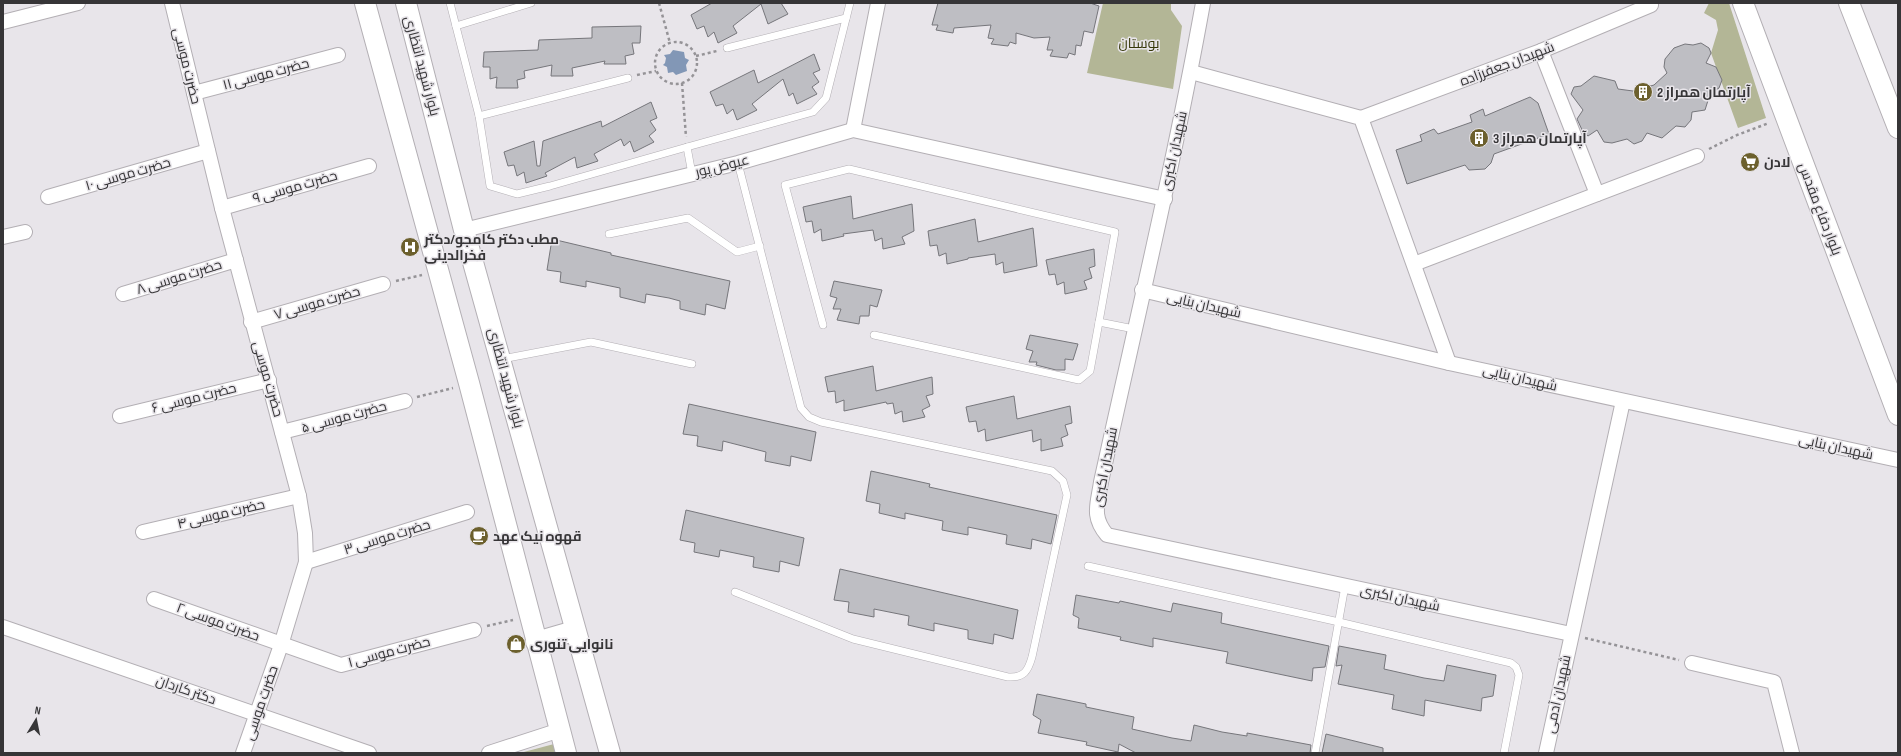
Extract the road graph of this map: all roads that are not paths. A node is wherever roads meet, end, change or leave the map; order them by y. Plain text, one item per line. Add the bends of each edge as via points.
1 (78, 3) edge
2 (172, 3) edge
3 (365, 3) edge
4 (406, 3) edge
5 (450, 3) edge
6 (531, 3) edge
7 (850, 3) edge
8 (878, 3) edge
9 (1203, 3) edge
10 (1743, 3) edge
11 (1849, 3) edge
12 (1651, 5) dead end
13 (846, 18) junction
14 (3, 22) edge
15 (456, 26) junction
16 (727, 48) road end
17 (1541, 51) junction
18 (338, 55) dead end
19 (1191, 72) junction
20 (628, 78) road end
21 (194, 93) junction
22 (479, 116) junction
23 (1361, 118) junction
24 (1898, 128) edge
25 (853, 130) junction
26 (687, 147) junction
27 (208, 151) junction
28 (1697, 156) road end
29 (738, 163) junction
30 (369, 166) dead end
31 (692, 174) junction
32 (1597, 194) junction
33 (48, 197) dead end
34 (1164, 200) junction
35 (222, 208) junction
36 (464, 230) junction
37 (25, 232) dead end
38 (609, 234) dead end
39 (3, 237) edge
40 (760, 246) junction
41 (236, 260) junction
42 (1414, 264) junction
43 (383, 284) road end
44 (1142, 290) junction
45 (122, 294) dead end
46 (252, 322) junction
47 (1099, 322) junction
48 (823, 325) dead end
49 (1134, 329) junction
50 (874, 335) dead end
51 (501, 359) junction
52 (1449, 363) junction
53 (692, 364) dead end
54 (269, 380) junction
55 (405, 401) road end
56 (1623, 401) junction
57 (1898, 415) edge
58 (120, 416) dead end
59 (282, 432) junction
60 (1898, 460) edge
61 (299, 496) junction
62 (467, 512) dead end
63 (143, 532) dead end
64 (306, 562) junction
65 (1088, 566) dead end
66 (1345, 586) junction
67 (735, 592) dead end
68 (154, 599) dead end
69 (1339, 622) junction
70 (3, 627) edge
71 (474, 630) road end
72 (574, 631) junction
73 (1571, 634) junction
74 (536, 642) junction
75 (282, 645) junction
76 (1692, 662) road end
77 (256, 714) junction
78 (560, 730) junction
79 (243, 753) edge
80 (369, 753) edge
81 (490, 753) edge
82 (566, 753) edge
83 (610, 753) edge
84 (1315, 753) edge
85 (1504, 753) edge
86 (1546, 753) edge
87 (1792, 753) edge

1 - 14 street
2 - 21 street, حضرت موسی
3 - 74 main road via 469,383
4 - 36 main road, بلوار شهید انتظاری
5 - 15 lane
6 - 15 lane
7 - 13 lane
8 - 25 street
9 - 19 street, شهیدان اکبری
10 - 57 main road, بلوار دفاع مقدس
11 - 24 main road
12 - 17 street, شهیدان جعفرزاده
13 - 16 lane
13 - 26 lane via 826,98 813,112
15 - 22 lane
17 - 23 street, شهیدان جعفرزاده
17 - 32 street
18 - 21 street, حضرت موسی ۱۱
19 - 23 street
19 - 34 street, شهیدان اکبری
20 - 22 lane
21 - 27 street, حضرت موسی
22 - 26 lane via 490,186 517,194
23 - 42 street
25 - 29 street, عیوض پور
25 - 34 street
26 - 31 lane
27 - 33 street, حضرت موسی ۱۰
27 - 35 street, حضرت موسی
28 - 32 street
29 - 31 street, عیوض پور
29 - 40 lane
30 - 35 street, حضرت موسی ۹
31 - 36 street, عیوض پور
32 - 42 street
34 - 44 street, شهیدان اکبری
35 - 41 street, حضرت موسی
36 - 51 main road, بلوار شهید انتظاری
37 - 39 street
38 - 40 lane via 688,218 737,252
40 - 67 lane via 802,408 809,417 821,422 1052,471 1063,481 1067,495 1032,657 1028,670 1022,676 1008,677 853,640
41 - 45 street, حضرت موسی ۸
41 - 46 street, حضرت موسی
42 - 52 street
43 - 46 street, حضرت موسی ۷
44 - 49 street, شهیدان اکبری
44 - 52 street, شهیدان بنایی
46 - 54 street, حضرت موسی
47 - 48 lane via 1115,232 849,169 785,185
47 - 49 lane
47 - 50 lane via 1090,370 1079,380
49 - 66 street, شهیدان اکبری via 1096,514 1099,525 1106,535
51 - 53 lane via 591,342
51 - 72 main road, بلوار شهید انتظاری
52 - 56 street, شهیدان بنایی
54 - 58 street, حضرت موسی ۶
54 - 59 street, حضرت موسی
55 - 59 street, حضرت موسی ۵
56 - 60 street, شهیدان بنایی
56 - 73 street, شهیدان آدمی
59 - 61 street, حضرت موسی
61 - 63 street, حضرت موسی ۴
61 - 64 street, حضرت موسی via 305,533
62 - 64 street, حضرت موسی ۳
64 - 75 street, حضرت موسی
65 - 69 lane
66 - 69 lane
66 - 73 street, شهیدان اکبری
68 - 75 street, حضرت موسی ۲
69 - 84 lane
69 - 85 lane via 1516,667 1519,675
70 - 77 street, دکتر کاردان
71 - 75 street, حضرت موسی ۱ via 340,665
72 - 74 main road
72 - 83 main road, بلوار شهید انتظاری
73 - 86 street, شهیدان آدمی
74 - 78 main road
75 - 77 street, حضرت موسی
76 - 87 street via 1774,682
77 - 79 street, حضرت موسی
77 - 80 street, دکتر کاردان
78 - 81 street
78 - 82 main road

